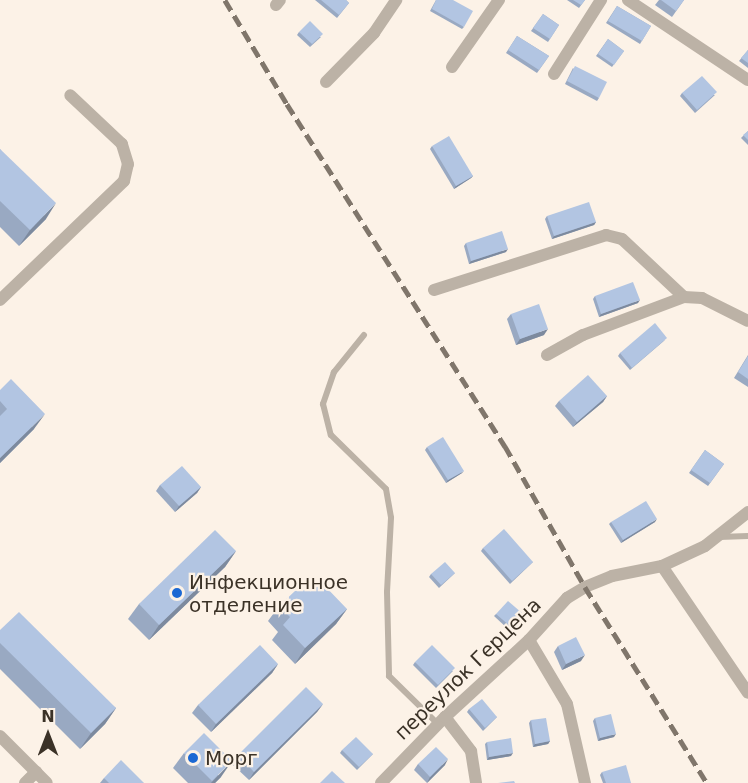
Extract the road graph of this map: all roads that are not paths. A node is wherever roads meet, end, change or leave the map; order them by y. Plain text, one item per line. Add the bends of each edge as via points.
1 (396, 0) edge
2 (499, 0) edge
3 (601, 0) edge
4 (628, 0) edge
5 (452, 68) dead end
6 (554, 74) dead end
7 (748, 80) edge
8 (326, 81) dead end
9 (70, 95) dead end
10 (434, 290) dead end
11 (684, 297) junction
12 (0, 300) edge
13 (748, 321) edge
14 (364, 335) dead end
15 (547, 355) dead end
16 (748, 512) edge
17 (748, 536) edge
18 (716, 537) junction
19 (662, 566) junction
20 (529, 640) junction
21 (748, 693) edge
22 (441, 721) junction
23 (0, 736) edge
24 (36, 772) junction
25 (25, 783) edge
26 (47, 783) edge
27 (381, 783) edge
28 (476, 783) edge
29 (585, 783) edge

1 - 8 street via 374,33
2 - 5 street
3 - 6 street
4 - 7 street
9 - 12 street via 122,144 128,164 123,181
10 - 11 street via 606,235 622,238
11 - 13 street via 702,298
11 - 15 street via 583,335
14 - 22 lane via 334,372 323,404 331,435 386,489 392,518 387,592 389,676
16 - 18 street, переулок Герцена
17 - 18 lane
18 - 19 street, переулок Герцена
19 - 20 street, переулок Герцена via 612,576 585,587 567,598
19 - 21 street
20 - 22 street, переулок Герцена
20 - 29 street via 567,704
22 - 27 street, переулок Герцена
22 - 28 street via 471,751
23 - 24 street
24 - 25 street
24 - 26 street

